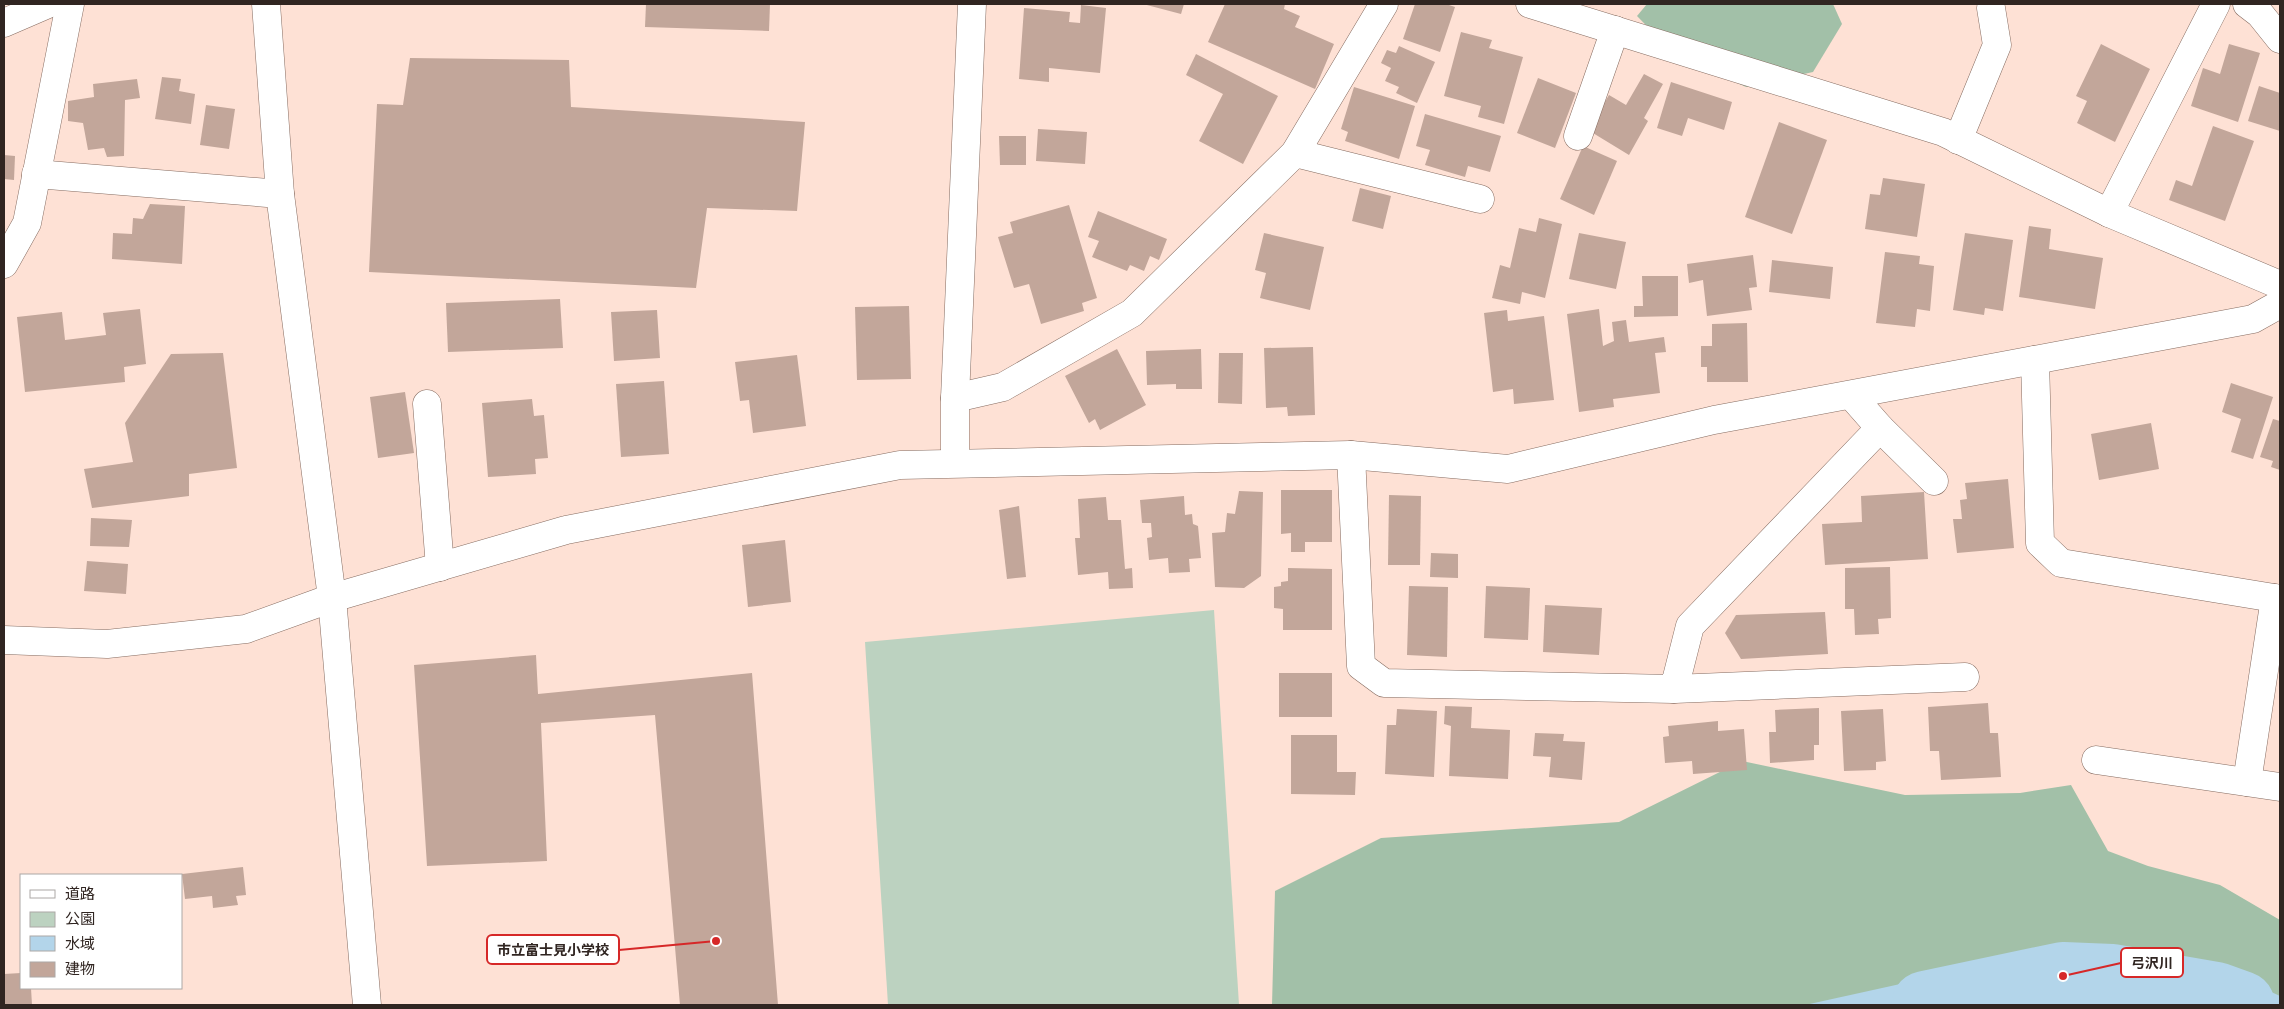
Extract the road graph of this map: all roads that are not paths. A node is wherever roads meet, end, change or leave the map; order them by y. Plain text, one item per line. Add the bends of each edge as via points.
1 (48, 4) edge
2 (70, 4) edge
3 (266, 4) edge
4 (972, 4) edge
5 (1384, 4) edge
6 (1530, 4) edge
7 (2216, 4) edge
8 (2261, 7) edge
9 (1991, 8) dead end
10 (4, 23) edge
11 (1615, 30) junction
12 (2280, 38) edge
13 (1578, 136) dead end
14 (1958, 140) junction
15 (1295, 153) junction
16 (36, 174) junction
17 (280, 194) junction
18 (1480, 199) dead end
19 (2109, 213) junction
20 (4, 264) edge
21 (2280, 285) edge
22 (2280, 304) edge
23 (2035, 360) junction
24 (1851, 395) junction
25 (955, 398) junction
26 (427, 404) dead end
27 (1880, 428) junction
28 (1351, 455) junction
29 (955, 462) junction
30 (1934, 481) dead end
31 (440, 567) junction
32 (332, 598) junction
33 (2277, 599) edge
34 (4, 640) edge
35 (1964, 677) dead end
36 (1674, 689) junction
37 (2096, 760) dead end
38 (2248, 782) junction
39 (2280, 787) edge
40 (367, 1005) edge

1 - 10 street
2 - 16 street
3 - 17 street
4 - 25 street
5 - 15 street
6 - 11 street
7 - 19 street
8 - 12 street
9 - 14 street via 1996,45
11 - 13 street
11 - 14 street via 1943,132
14 - 19 street
15 - 18 street
15 - 25 street via 1132,313 1003,387
16 - 17 street
16 - 20 street via 27,223
17 - 32 street
19 - 21 street
22 - 23 street via 2253,319
23 - 24 street
23 - 33 street via 2040,543 2061,563
24 - 27 street
24 - 28 street via 1714,420 1508,470
25 - 29 street
26 - 31 street
27 - 30 street
27 - 36 street via 1690,626
28 - 29 street
28 - 36 street via 1361,666 1384,683
29 - 31 street via 900,465 566,530
31 - 32 street
32 - 34 street via 246,629 107,644
32 - 40 street
33 - 38 street
35 - 36 street
37 - 38 street
38 - 39 street

